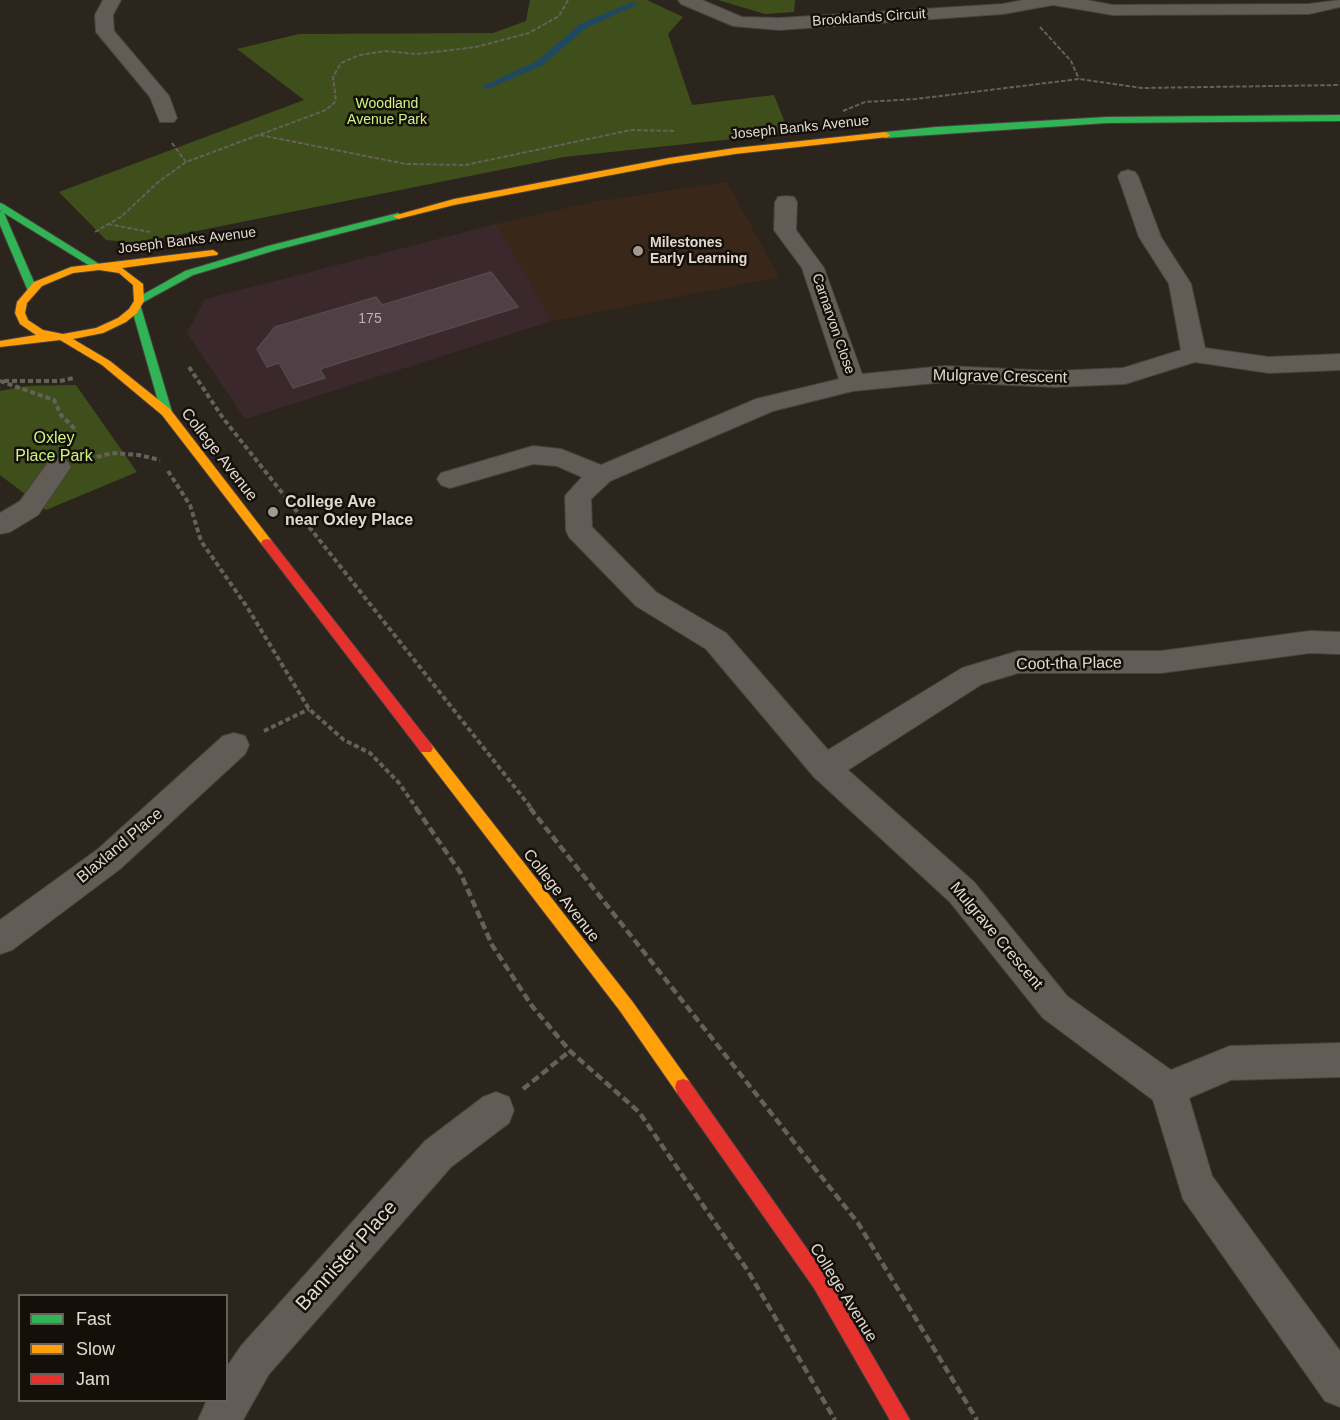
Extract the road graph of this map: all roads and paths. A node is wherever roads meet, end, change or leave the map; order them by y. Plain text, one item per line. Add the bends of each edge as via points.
1 (112, 0) edge
2 (568, 0) edge
3 (687, 0) edge
4 (1053, 0) edge
5 (1340, 2) edge
6 (1021, 6) junction
7 (1079, 79) dead end
8 (167, 118) dead end
9 (1340, 118) edge
10 (1128, 177) dead end
11 (786, 202) dead end
12 (0, 206) edge
13 (0, 214) edge
14 (108, 224) junction
15 (70, 247) junction
16 (272, 248) junction
17 (199, 254) junction
18 (102, 267) junction
19 (30, 290) junction
20 (138, 303) junction
21 (9, 304) dead end
22 (59, 336) junction
23 (0, 344) edge
24 (1194, 354) junction
25 (184, 360) dead end
26 (1340, 362) edge
27 (106, 363) junction
28 (0, 381) edge
29 (853, 383) junction
30 (166, 412) junction
31 (58, 467) junction
32 (601, 475) junction
33 (450, 479) dead end
34 (0, 525) edge
35 (1340, 643) edge
36 (309, 709) junction
37 (234, 745) joint
38 (825, 768) junction
39 (0, 939) edge
40 (570, 1051) junction
41 (1340, 1060) edge
42 (1168, 1089) junction
43 (496, 1110) joint
44 (1340, 1386) edge
45 (219, 1420) edge
46 (835, 1420) edge
47 (901, 1420) edge
48 (977, 1420) edge

1 - 8 street via 104,15 105,32 159,96
2 - 14 path via 559,16 529,33 476,47 417,54 385,51 341,63 333,77 336,101 326,110 186,162
3 - 6 street, Brooklands Circuit via 739,21 779,24
4 - 5 street, Brooklands Circuit via 1113,10 1309,9
4 - 6 street, Brooklands Circuit
6 - 7 path via 1071,61
9 - 16 street, Joseph Banks Avenue via 1107,120 936,130 735,151 454,202
10 - 24 street via 1150,237 1180,284
11 - 29 street, Carnarvon Close via 785,230 813,268
12 - 15 street
13 - 19 street
14 - 15 path
14 - 17 path via 193,237 199,240
15 - 18 street
16 - 17 street, Joseph Banks Avenue
16 - 20 street, Joseph Banks Avenue via 189,273
17 - 18 street, Joseph Banks Avenue
18 - 19 street, Joseph Banks Avenue via 62,272
18 - 20 street, College Avenue via 122,271 134,279 140,289
19 - 21 street
19 - 22 street, College Avenue via 22,302 22,318 33,330
20 - 22 street, Joseph Banks Avenue via 128,316 107,328 81,336
20 - 30 street, College Avenue
22 - 23 street
22 - 27 street, College Avenue
24 - 26 street, Mulgrave Crescent via 1269,365
24 - 29 street, Mulgrave Crescent via 1125,376 1055,379 945,374
25 - 48 path via 223,418 858,1223
27 - 28 path via 90,374 60,381
27 - 30 street, College Avenue
28 - 31 path via 54,400 61,415 76,430
29 - 32 street, Mulgrave Crescent via 765,405
30 - 47 street, College Avenue via 626,1006 820,1282
31 - 34 street via 29,508
31 - 36 path via 112,453 160,459 190,505 201,541 247,607
32 - 33 street via 561,458 533,455
32 - 38 street, Mulgrave Crescent via 578,496 579,530 646,599 716,641
35 - 38 street, Coot-tha Place via 1310,642 1161,662 1018,662 972,676
36 - 37 path
36 - 40 path via 344,740 370,753 399,783 460,872 492,945 532,1006
37 - 39 street, Blaxland Place via 109,859
38 - 42 street, Mulgrave Crescent via 962,892 1055,1007
40 - 43 path
40 - 46 path via 639,1112 748,1271
41 - 42 street via 1230,1063
42 - 44 street via 1196,1186
43 - 45 street, Bannister Place via 438,1154 255,1360

